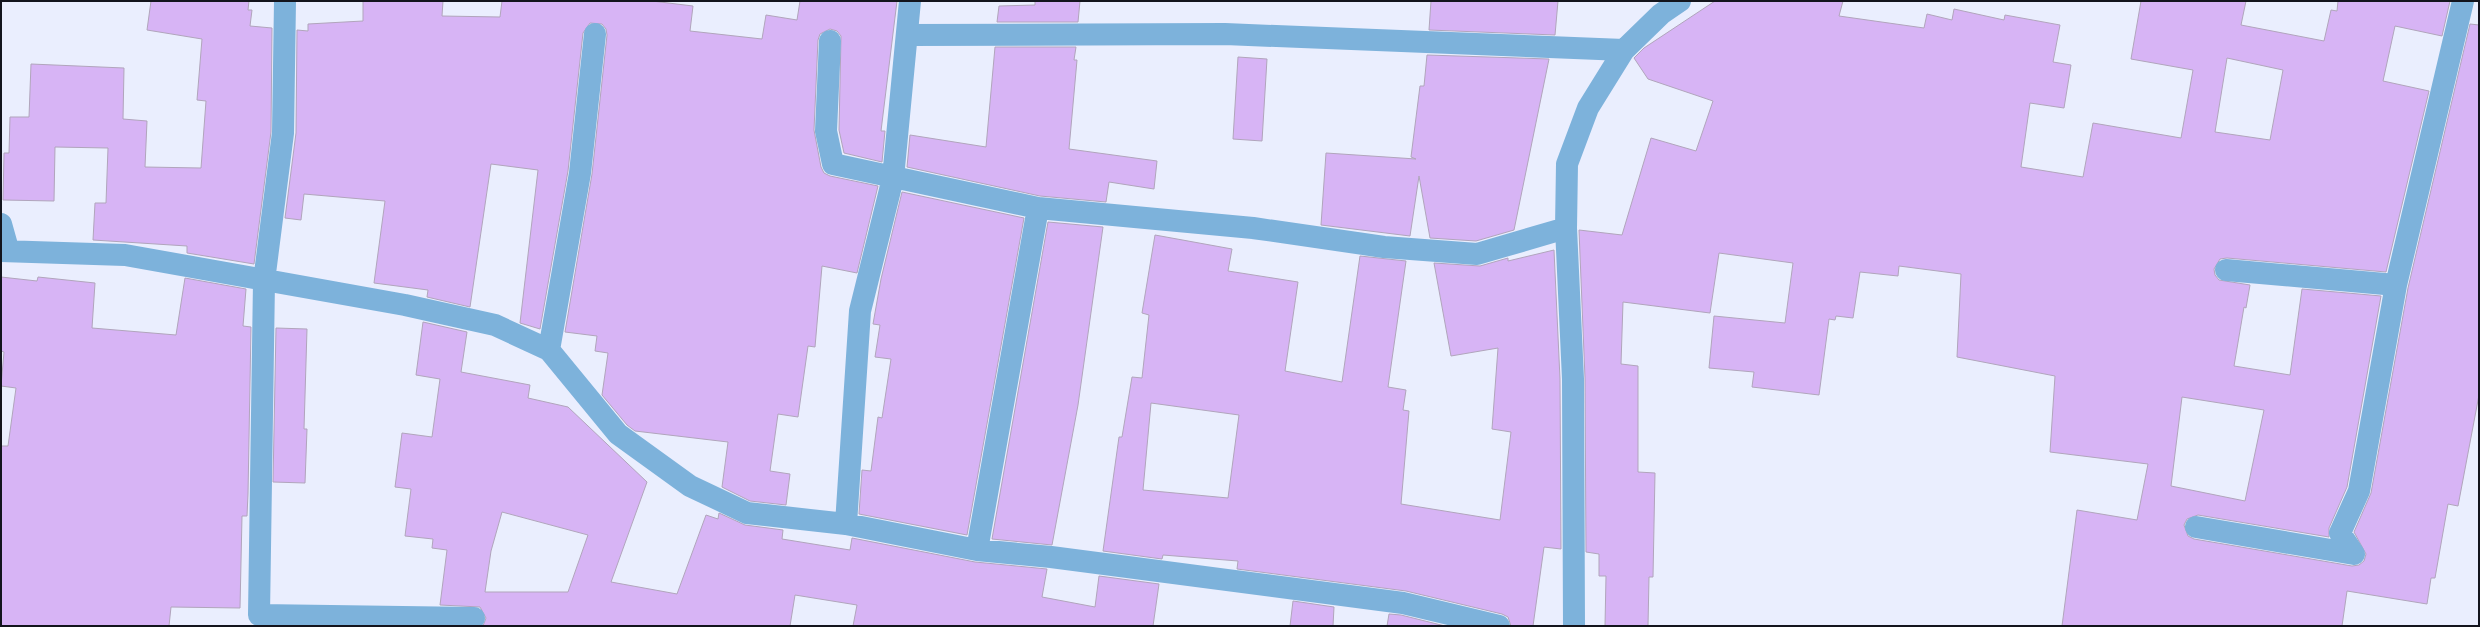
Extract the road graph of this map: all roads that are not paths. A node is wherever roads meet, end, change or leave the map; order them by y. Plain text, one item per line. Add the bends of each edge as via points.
1 (285, 1) edge
2 (910, 1) edge
3 (1680, 1) edge
4 (2463, 1) edge
5 (595, 34) dead end
6 (907, 35) junction
7 (830, 41) dead end
8 (1624, 50) junction
9 (893, 178) junction
10 (1038, 208) junction
11 (1, 224) edge
12 (1566, 228) junction
13 (4, 250) edge
14 (2226, 270) dead end
15 (264, 280) junction
16 (2396, 285) junction
17 (549, 350) junction
18 (846, 524) junction
19 (2196, 527) dead end
20 (976, 550) junction
21 (474, 618) dead end
22 (1499, 626) edge
23 (1574, 626) edge

1 - 15 street via 282,133
2 - 6 street
3 - 8 street via 1661,14
4 - 16 street
5 - 17 street via 580,173
6 - 8 street via 1224,34
6 - 9 street
7 - 9 street via 826,131 833,164
8 - 12 street via 1588,108 1567,164
9 - 10 street
9 - 18 street via 860,311
10 - 12 street via 1253,228 1384,247 1477,254
10 - 20 street
11 - 13 street
12 - 23 street via 1573,379
13 - 15 street via 125,255
14 - 16 street
15 - 17 street via 405,305 495,325
15 - 21 street via 259,615
16 - 19 street via 2359,491 2340,533 2354,554
17 - 18 street via 618,434 690,486 747,513
18 - 20 street
20 - 22 street via 1051,557 1402,603

